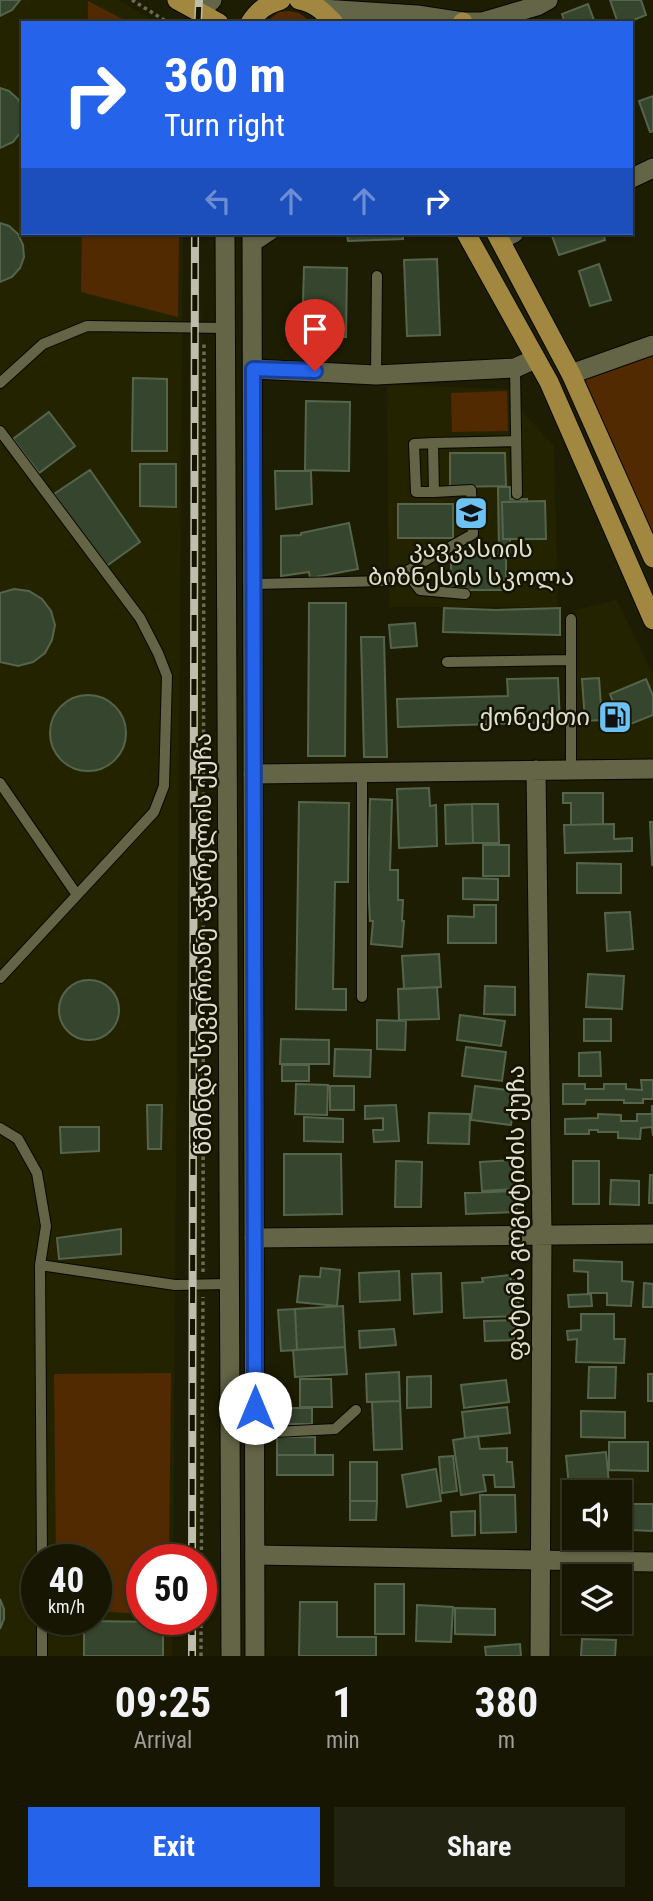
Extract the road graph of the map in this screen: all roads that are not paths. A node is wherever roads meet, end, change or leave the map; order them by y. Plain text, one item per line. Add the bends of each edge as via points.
1 (177, 0) edge
2 (281, 0) edge
3 (299, 0) edge
4 (548, 0) edge
5 (206, 6) edge
6 (254, 11) edge
7 (325, 14) edge
8 (217, 21) edge
9 (456, 21) edge
10 (485, 21) edge
11 (653, 168) edge
12 (633, 178) edge
13 (225, 235) edge
14 (467, 235) edge
15 (503, 235) edge
16 (253, 240) edge
17 (377, 276) dead end
18 (226, 328) junction
19 (653, 345) edge
20 (535, 359) junction
21 (515, 368) junction
22 (253, 369) junction
23 (572, 374) junction
24 (376, 375) junction
25 (0, 383) edge
26 (0, 430) edge
27 (516, 441) junction
28 (433, 443) junction
29 (434, 492) junction
30 (517, 494) dead end
31 (653, 558) edge
32 (406, 572) junction
33 (253, 584) junction
34 (464, 594) dead end
35 (571, 619) dead end
36 (653, 620) edge
37 (571, 660) junction
38 (447, 662) dead end
39 (653, 769) edge
40 (536, 770) junction
41 (571, 770) junction
42 (362, 772) junction
43 (253, 774) junction
44 (0, 783) edge
45 (77, 895) junction
46 (0, 978) edge
47 (362, 997) dead end
48 (0, 1128) edge
49 (542, 1234) junction
50 (653, 1234) edge
51 (254, 1238) junction
52 (40, 1265) junction
53 (229, 1284) junction
54 (356, 1410) dead end
55 (255, 1433) junction
56 (42, 1544) edge
57 (255, 1555) junction
58 (540, 1560) junction
59 (653, 1562) edge
60 (42, 1635) edge
61 (42, 1656) edge
62 (231, 1656) edge
63 (255, 1656) edge
64 (540, 1656) edge

1 - 5 main road
2 - 6 main road
3 - 7 main road
4 - 10 main road
5 - 8 main road
7 - 9 main road via 417,15
11 - 12 main road
13 - 18 main road, წმინდა სევერიანე აჭარელის ქუჩა
14 - 20 main road
15 - 23 main road
16 - 22 main road, წმინდა სევერიანე აჭარელის ქუჩა
17 - 24 lane
18 - 25 lane via 87,326 43,344
18 - 53 main road, წმინდა სევერიანე აჭარელის ქუჩა
19 - 23 main road
20 - 21 main road
20 - 36 main road
21 - 24 main road
21 - 27 lane
22 - 24 main road
22 - 33 main road, წმინდა სევერიანე აჭარელის ქუჩა
23 - 31 main road
26 - 45 lane via 140,618 167,676 164,786 154,812
27 - 28 lane
27 - 30 lane
28 - 29 lane
28 - 29 lane via 414,444 416,492
29 - 32 lane via 471,490 473,534
32 - 33 lane via 389,581
32 - 34 lane via 420,590
33 - 43 main road, წმინდა სევერიანე აჭარელის ქუჩა
35 - 37 lane
37 - 38 lane
37 - 41 lane
39 - 41 main road
40 - 41 main road
40 - 42 main road
40 - 49 main road, ფატიმა გოგიტიძის ქუჩა
42 - 43 main road
42 - 47 lane
43 - 51 main road, წმინდა სევერიანე აჭარელის ქუჩა
44 - 45 lane
45 - 46 lane
48 - 52 lane via 18,1139 37,1173 46,1226
49 - 50 main road
49 - 51 main road
49 - 58 main road, ფატიმა გოგიტიძის ქუჩა
51 - 55 main road, წმინდა სევერიანე აჭარელის ქუჩა
52 - 53 lane via 175,1285
52 - 56 lane
53 - 62 main road, წმინდა სევერიანე აჭარელის ქუჩა
54 - 55 lane via 335,1429
55 - 57 main road, წმინდა სევერიანე აჭარელის ქუჩა
57 - 58 main road
57 - 63 main road, წმინდა სევერიანე აჭარელის ქუჩა
58 - 59 main road
58 - 64 main road, ფატიმა გოგიტიძის ქუჩა
60 - 61 lane

